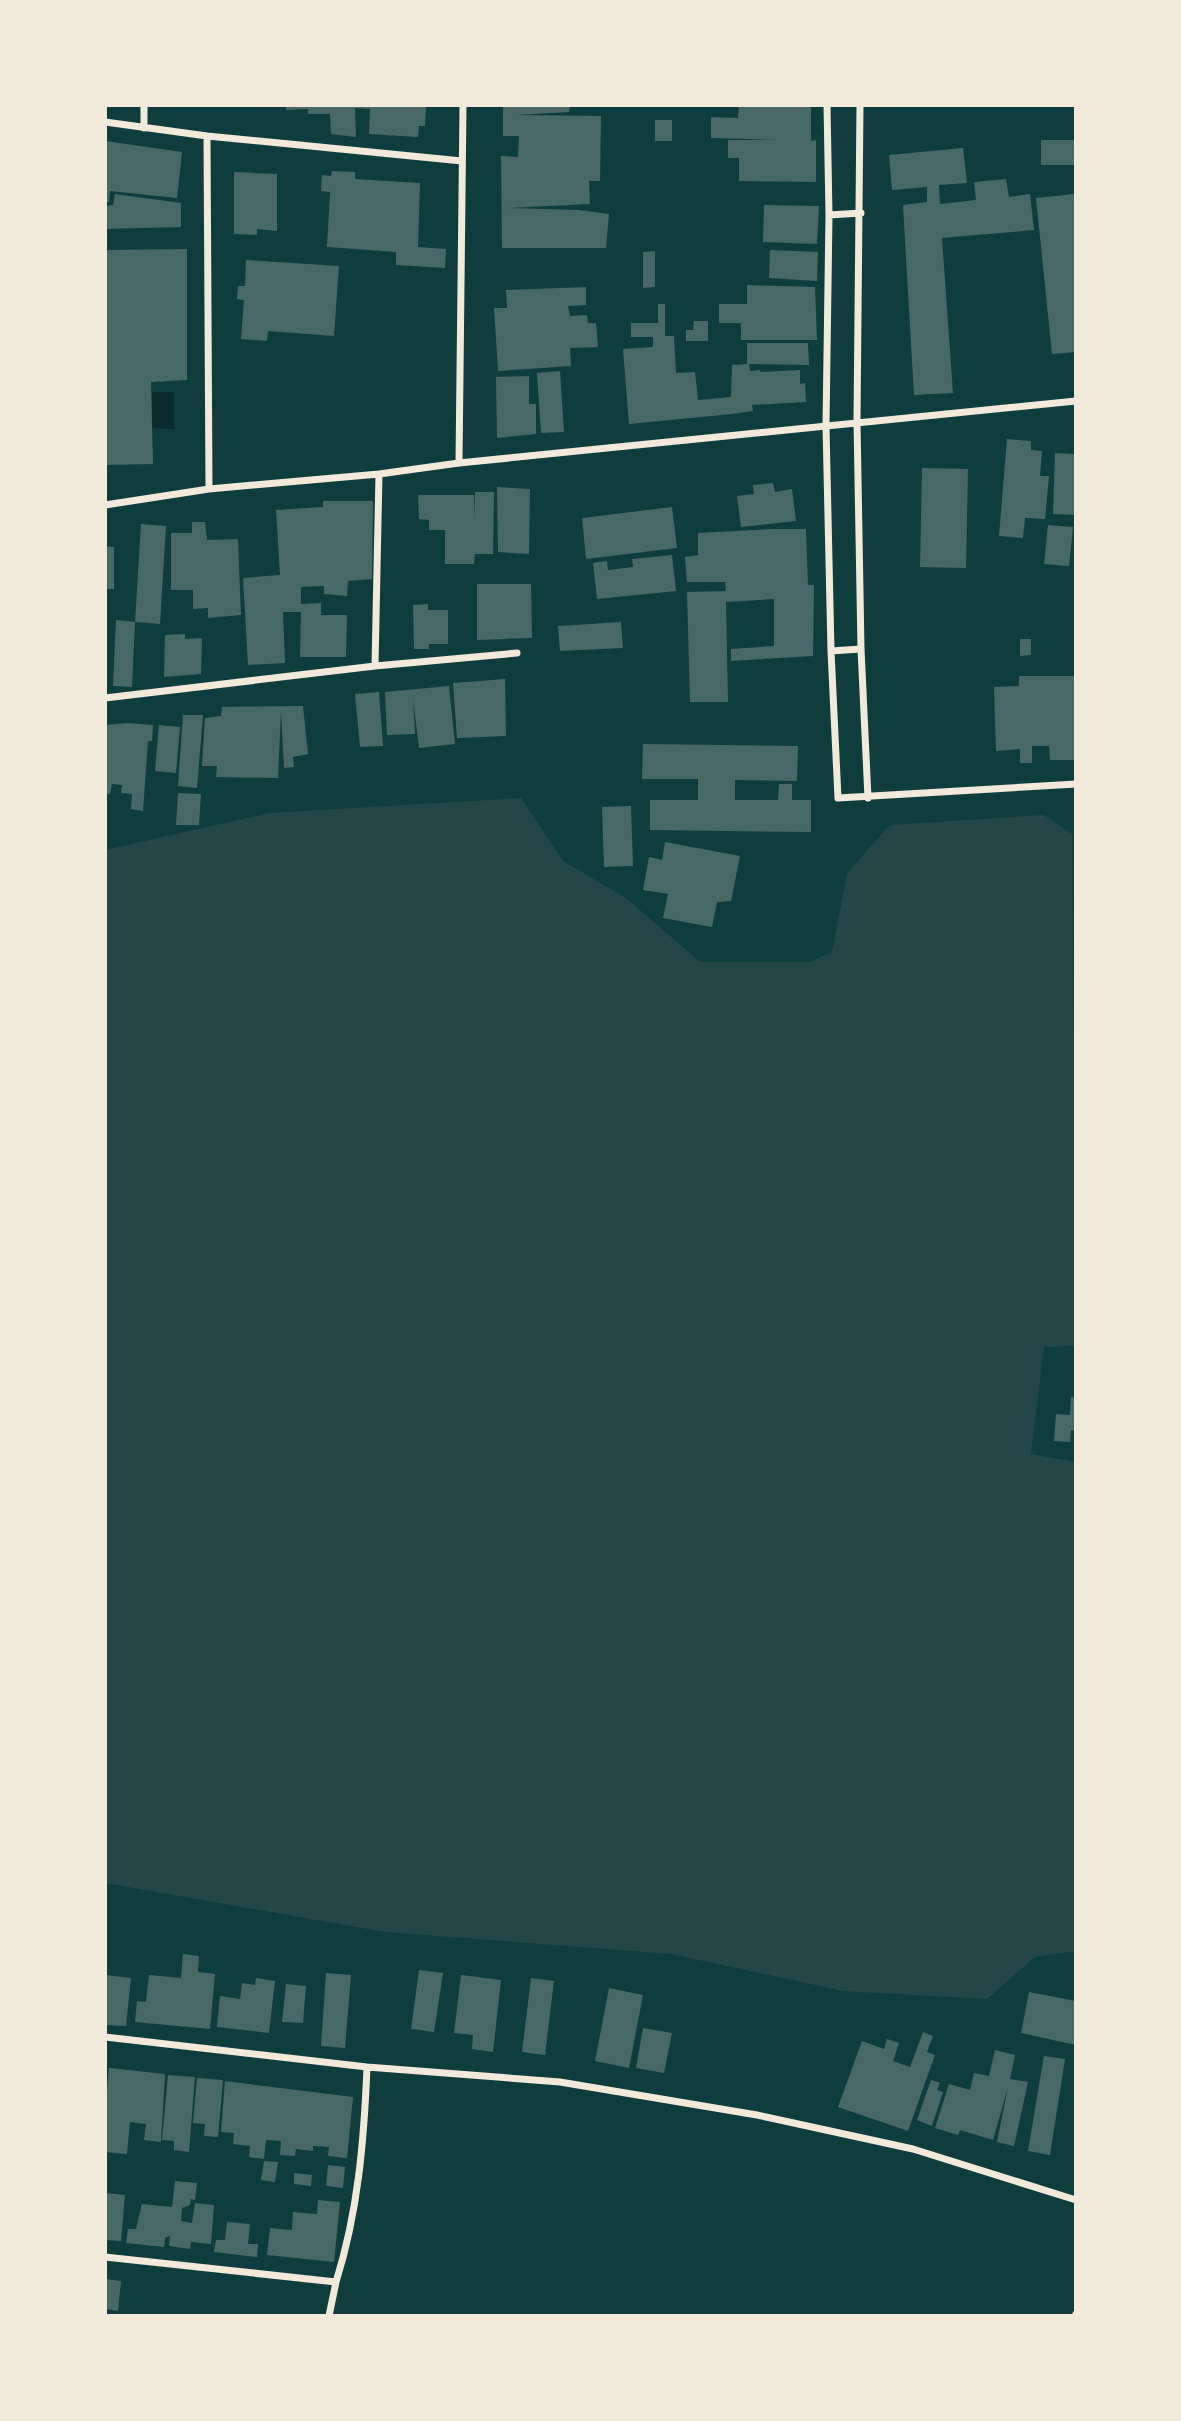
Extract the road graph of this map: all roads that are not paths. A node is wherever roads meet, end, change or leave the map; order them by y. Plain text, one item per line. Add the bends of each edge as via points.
1 (144, 105) edge
2 (463, 105) edge
3 (827, 105) edge
4 (860, 105) edge
5 (105, 122) edge
6 (144, 128) junction
7 (206, 136) junction
8 (462, 161) junction
9 (860, 213) junction
10 (829, 215) junction
11 (1076, 401) edge
12 (857, 421) junction
13 (826, 426) junction
14 (459, 463) junction
15 (379, 474) junction
16 (209, 489) junction
17 (105, 505) edge
18 (861, 649) junction
19 (831, 651) junction
20 (517, 653) dead end
21 (375, 666) junction
22 (105, 698) edge
23 (1076, 784) edge
24 (868, 798) junction
25 (105, 2037) edge
26 (367, 2067) junction
27 (1076, 2200) edge
28 (105, 2257) edge
29 (336, 2282) junction
30 (329, 2316) edge

1 - 6 street
2 - 8 street
3 - 10 street
4 - 9 street
5 - 6 street
6 - 7 street
7 - 8 street
7 - 16 street
8 - 14 street
9 - 10 street
9 - 12 street
10 - 13 street
11 - 12 street
12 - 13 street
12 - 18 street
13 - 14 street
13 - 19 street
14 - 15 street
15 - 16 street
15 - 21 street
16 - 17 street
18 - 19 street
18 - 24 street
19 - 24 street via 838,799
20 - 21 street
21 - 22 street
23 - 24 street
25 - 26 street
26 - 27 street via 560,2082 757,2115 913,2149
26 - 29 street via 359,2183
28 - 29 street
29 - 30 street

